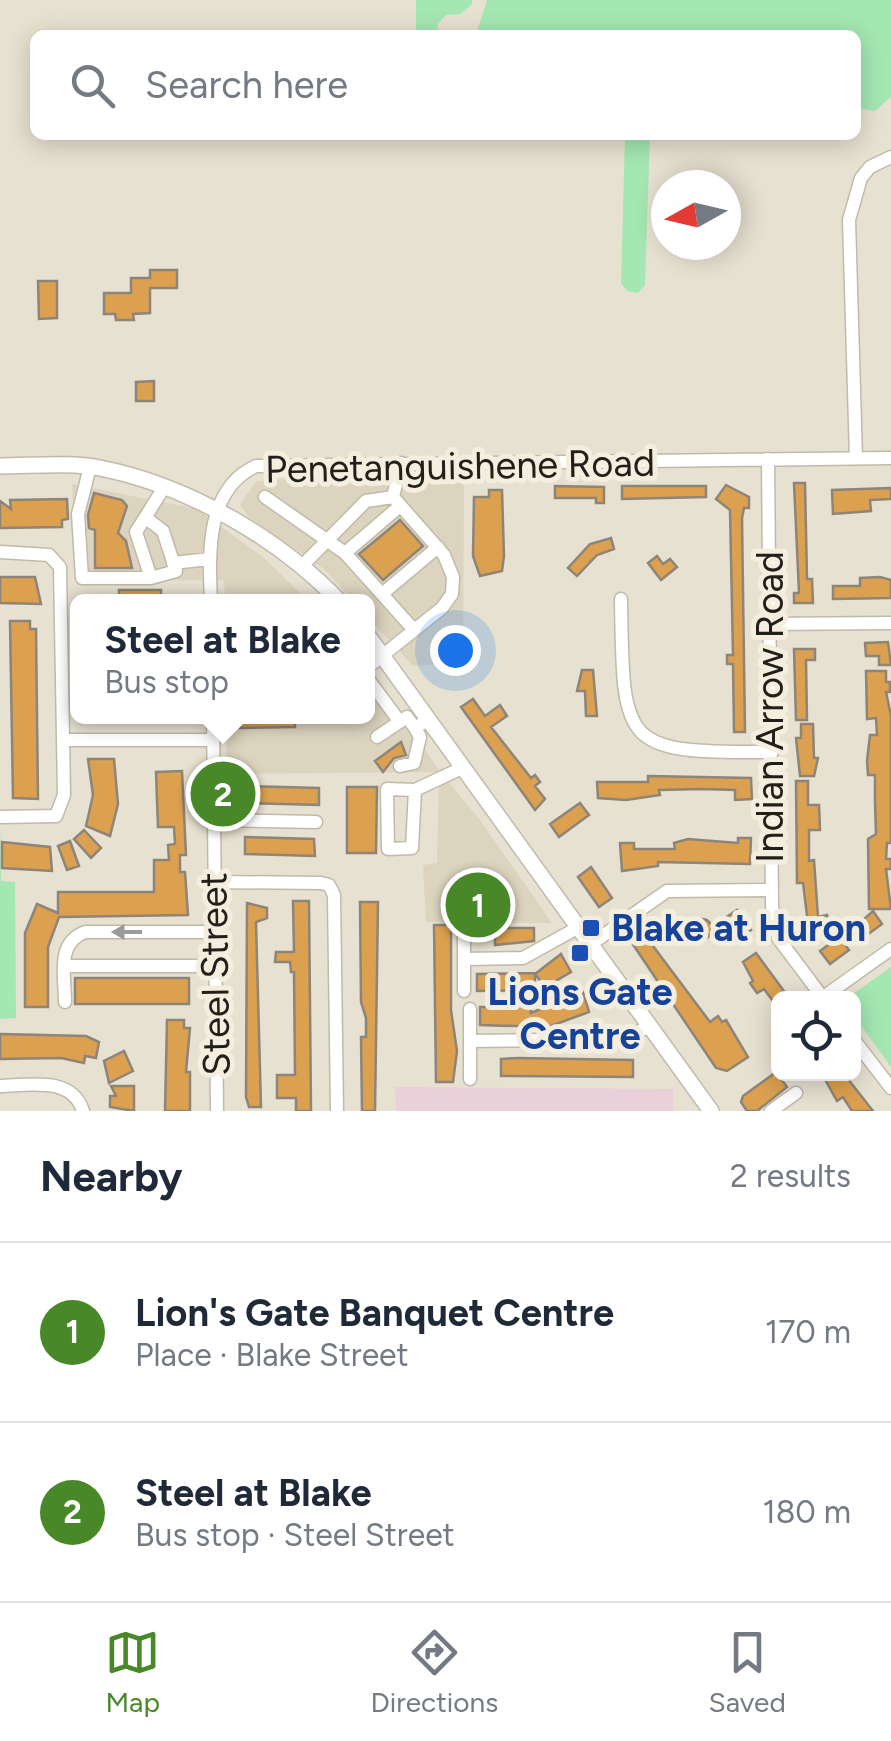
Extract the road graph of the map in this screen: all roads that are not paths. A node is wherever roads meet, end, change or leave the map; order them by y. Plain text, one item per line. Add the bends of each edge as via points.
1 (891, 157) edge
2 (856, 458) junction
3 (891, 458) edge
4 (768, 459) junction
5 (402, 463) junction
6 (0, 466) edge
7 (90, 468) junction
8 (163, 489) junction
9 (265, 497) dead end
10 (397, 501) junction
11 (219, 512) junction
12 (146, 518) junction
13 (329, 539) junction
14 (438, 547) junction
15 (0, 552) edge
16 (346, 553) junction
17 (209, 559) junction
18 (173, 562) junction
19 (301, 567) junction
20 (151, 578) junction
21 (211, 594) edge
22 (331, 594) edge
23 (382, 594) junction
24 (621, 600) dead end
25 (891, 623) edge
26 (770, 624) junction
27 (414, 630) junction
28 (375, 645) edge
29 (383, 656) junction
30 (375, 662) edge
31 (375, 688) edge
32 (400, 722) junction
33 (422, 723) junction
34 (213, 724) edge
35 (377, 737) dead end
36 (63, 740) junction
37 (213, 740) junction
38 (772, 752) junction
39 (400, 766) dead end
40 (464, 767) junction
41 (415, 790) junction
42 (0, 817) edge
43 (214, 820) junction
44 (316, 822) dead end
45 (214, 882) junction
46 (772, 890) junction
47 (579, 927) junction
48 (464, 928) dead end
49 (214, 932) junction
50 (592, 944) junction
51 (891, 949) edge
52 (464, 959) junction
53 (65, 966) junction
54 (214, 966) junction
55 (464, 990) dead end
56 (818, 991) edge
57 (833, 991) edge
58 (66, 1002) dead end
59 (470, 1008) dead end
60 (650, 1026) junction
61 (470, 1041) junction
62 (861, 1049) edge
63 (470, 1079) dead end
64 (0, 1086) edge
65 (891, 1088) edge
66 (796, 1093) dead end
67 (83, 1111) edge
68 (217, 1111) edge
69 (337, 1111) edge
70 (711, 1111) edge
71 (772, 1111) edge

1 - 2 street via 861,178 849,220
2 - 3 street, Penetanguishene Road
2 - 4 street, Penetanguishene Road
4 - 5 street, Penetanguishene Road
4 - 26 street, Indian Arrow Road
5 - 10 street
5 - 11 street, Penetanguishene Road via 256,466 237,479
6 - 7 main road, Penetanguishene Road
7 - 8 main road, Penetanguishene Road
7 - 20 street via 78,514 82,578
8 - 11 main road, Penetanguishene Road
8 - 12 street
9 - 13 street
10 - 13 street via 366,501
10 - 14 street
10 - 16 street
11 - 17 street
11 - 19 main road
12 - 18 street via 163,531
12 - 20 street via 136,532
13 - 16 street
13 - 19 street
14 - 23 street
14 - 27 street via 454,576 452,594
15 - 36 street via 49,554 60,567
16 - 23 street
17 - 18 street
17 - 21 street
18 - 20 street via 176,572
19 - 22 main road
23 - 27 street
24 - 38 street via 622,696 634,725 686,753
25 - 26 street
26 - 38 street, Indian Arrow Road
27 - 29 street
28 - 29 main road
29 - 30 street
29 - 33 main road
31 - 32 street
32 - 33 street via 407,717
32 - 35 street
33 - 39 street via 414,763
33 - 40 main road
34 - 37 street, Steel Street
36 - 37 street
36 - 42 street via 64,795 56,816
37 - 43 street, Steel Street
38 - 46 street, Indian Arrow Road
40 - 41 street
40 - 47 main road
41 - 41 street via 412,848 388,849 386,789
43 - 44 street
43 - 45 street, Steel Street
45 - 49 street, Steel Street
45 - 69 street via 329,885
46 - 50 street via 667,891
46 - 56 street, Indian Arrow Road via 778,938
47 - 50 main road
47 - 52 street via 522,958
48 - 52 street
49 -> 53 street via 84,932 65,946
49 - 54 street, Steel Street
50 - 60 main road
51 - 57 street
52 - 55 street
53 - 54 street
53 - 58 street
54 - 68 street, Steel Street
59 - 61 street
60 - 61 street via 624,1039
60 - 70 main road
61 - 63 street
62 - 65 street
64 - 67 street via 64,1088
66 - 71 street

